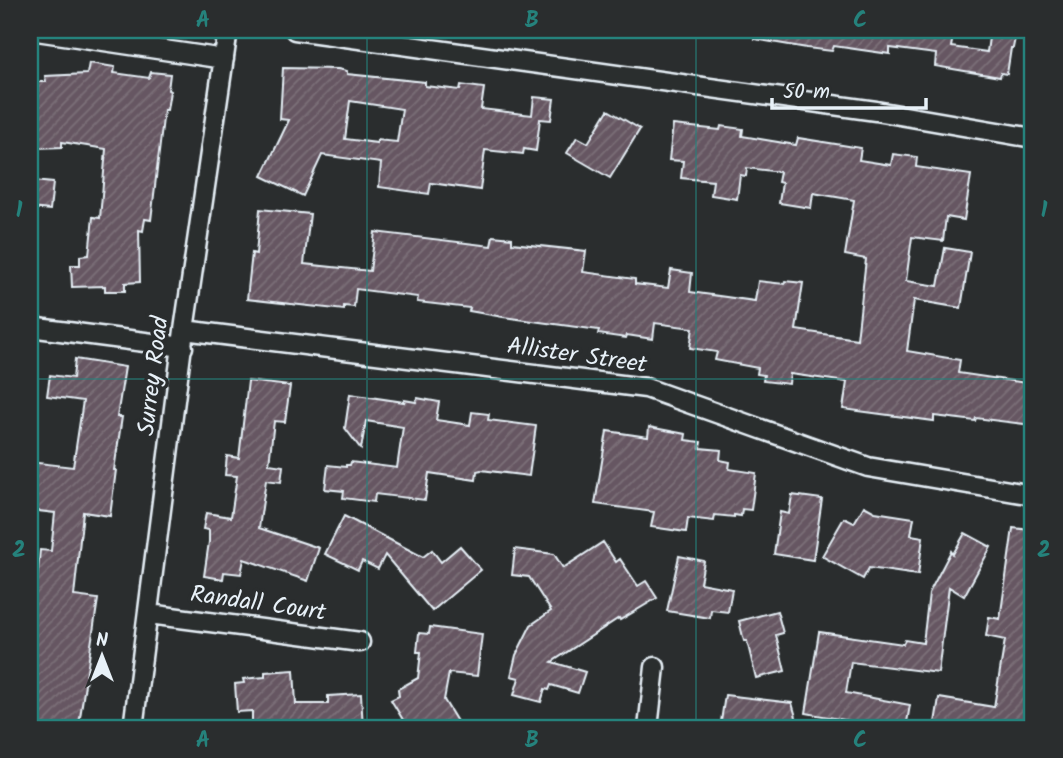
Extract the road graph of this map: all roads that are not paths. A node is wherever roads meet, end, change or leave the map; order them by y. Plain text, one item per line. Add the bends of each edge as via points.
1 (30, 30) edge
2 (228, 30) edge
3 (295, 30) edge
4 (224, 59) junction
5 (1033, 138) edge
6 (30, 327) edge
7 (183, 338) junction
8 (1033, 495) edge
9 (149, 614) junction
10 (360, 642) dead end
11 (655, 667) dead end
12 (133, 728) edge
13 (648, 728) edge

1 - 4 street
2 - 4 street, Surrey Road
3 - 5 street via 876,111
4 - 7 street, Surrey Road
6 - 7 street, Allister Street
7 - 8 street, Allister Street via 646,388 868,467
7 - 9 street, Surrey Road
9 - 10 street, Randall Court
9 - 12 street, Surrey Road
11 - 13 street

